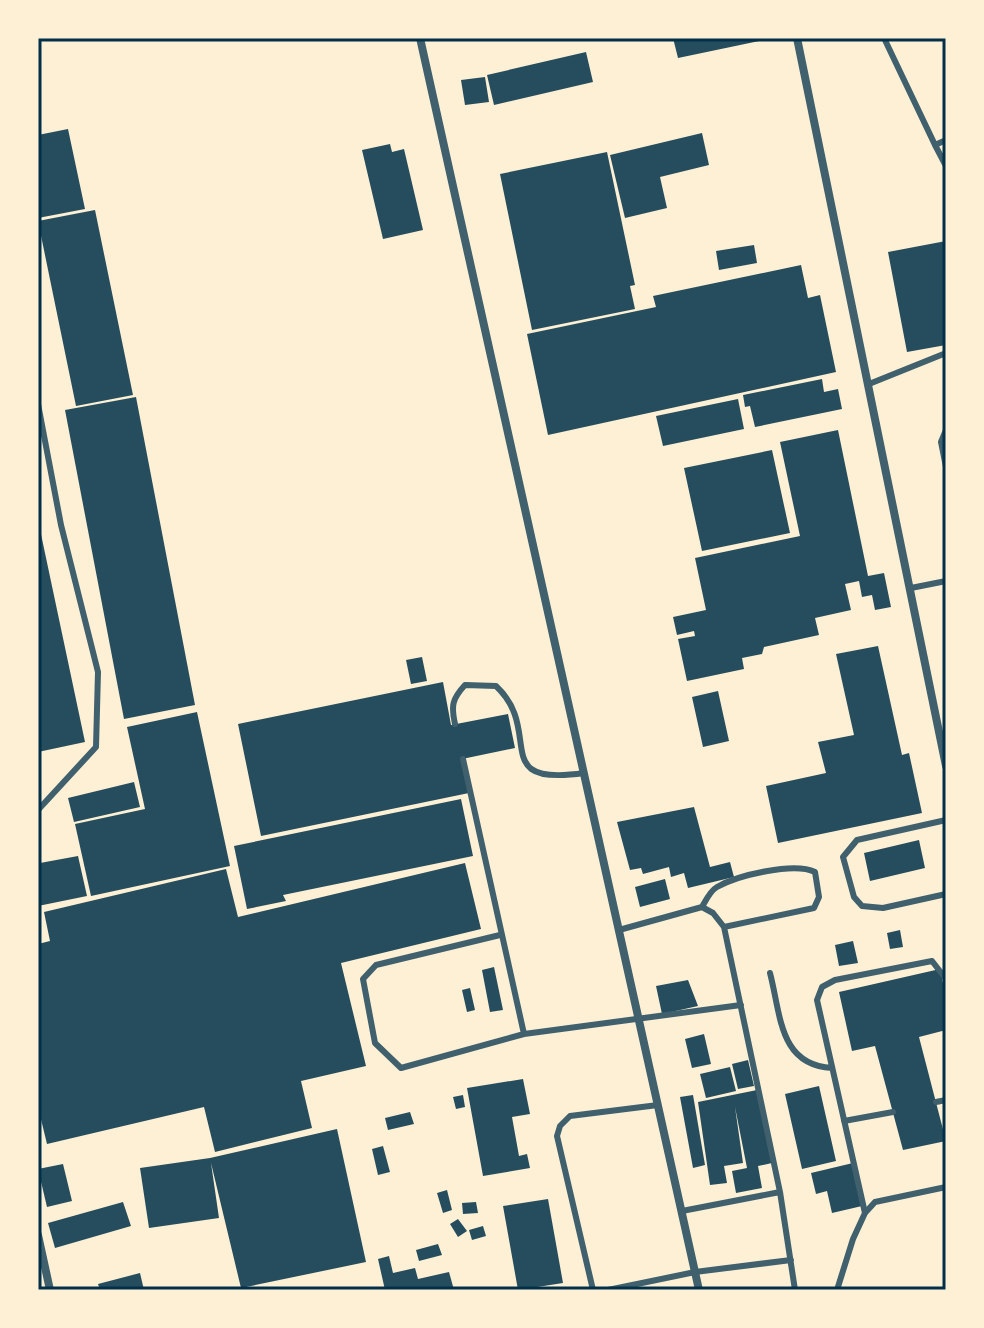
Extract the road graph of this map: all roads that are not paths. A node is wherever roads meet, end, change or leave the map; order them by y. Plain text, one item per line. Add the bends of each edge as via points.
1 (420, 38) edge
2 (797, 38) edge
3 (884, 38) edge
4 (946, 140) edge
5 (935, 145) junction
6 (946, 166) edge
7 (946, 353) edge
8 (869, 384) junction
9 (38, 404) edge
10 (946, 430) edge
11 (946, 467) edge
12 (946, 581) edge
13 (911, 588) junction
14 (455, 724) dead end
15 (463, 759) dead end
16 (946, 766) edge
17 (584, 773) junction
18 (38, 810) edge
19 (946, 820) edge
20 (946, 894) edge
21 (702, 907) junction
22 (724, 927) junction
23 (619, 930) junction
24 (500, 935) junction
25 (770, 973) dead end
26 (946, 979) edge
27 (741, 1005) junction
28 (639, 1019) junction
29 (524, 1034) junction
30 (832, 1068) junction
31 (946, 1100) edge
32 (936, 1102) dead end
33 (658, 1105) junction
34 (893, 1112) dead end
35 (844, 1121) junction
36 (946, 1187) edge
37 (780, 1192) junction
38 (682, 1211) junction
39 (865, 1213) junction
40 (38, 1235) edge
41 (791, 1260) junction
42 (695, 1272) junction
43 (50, 1290) edge
44 (593, 1290) edge
45 (608, 1290) edge
46 (699, 1290) edge
47 (795, 1290) edge
48 (837, 1290) edge

1 - 17 street
2 - 8 street
3 - 5 lane
4 - 5 lane
5 - 6 lane
7 - 8 lane
8 - 13 street
9 - 18 lane via 98,672 96,747
10 - 11 lane via 941,442
12 - 13 lane
13 - 16 street
14 - 17 lane via 451,708 465,685 496,686 518,718 523,760 530,770 548,778
15 - 24 lane
17 - 23 street
19 - 20 lane via 857,840 843,857 854,897 862,906 883,908
21 - 22 lane
21 - 22 lane via 719,886 786,867 815,872 819,897 814,908
21 - 23 lane
22 - 27 lane
23 - 28 street
24 - 29 lane
24 - 29 lane via 376,965 363,979 375,1043 401,1068
25 - 30 lane via 788,1047 803,1062
26 - 30 lane via 932,961 822,987 817,1000
27 - 28 lane
27 - 37 lane
28 - 29 lane
28 - 33 street
30 - 35 lane
31 - 32 lane
33 - 38 street
33 - 44 lane via 570,1116 560,1126 557,1136
34 - 35 lane
35 - 39 lane
36 - 39 lane via 875,1202
37 - 38 lane
37 - 41 lane
38 - 42 street
39 - 48 lane
40 - 43 street
41 - 42 lane
41 - 47 lane
42 - 45 lane
42 - 46 street

